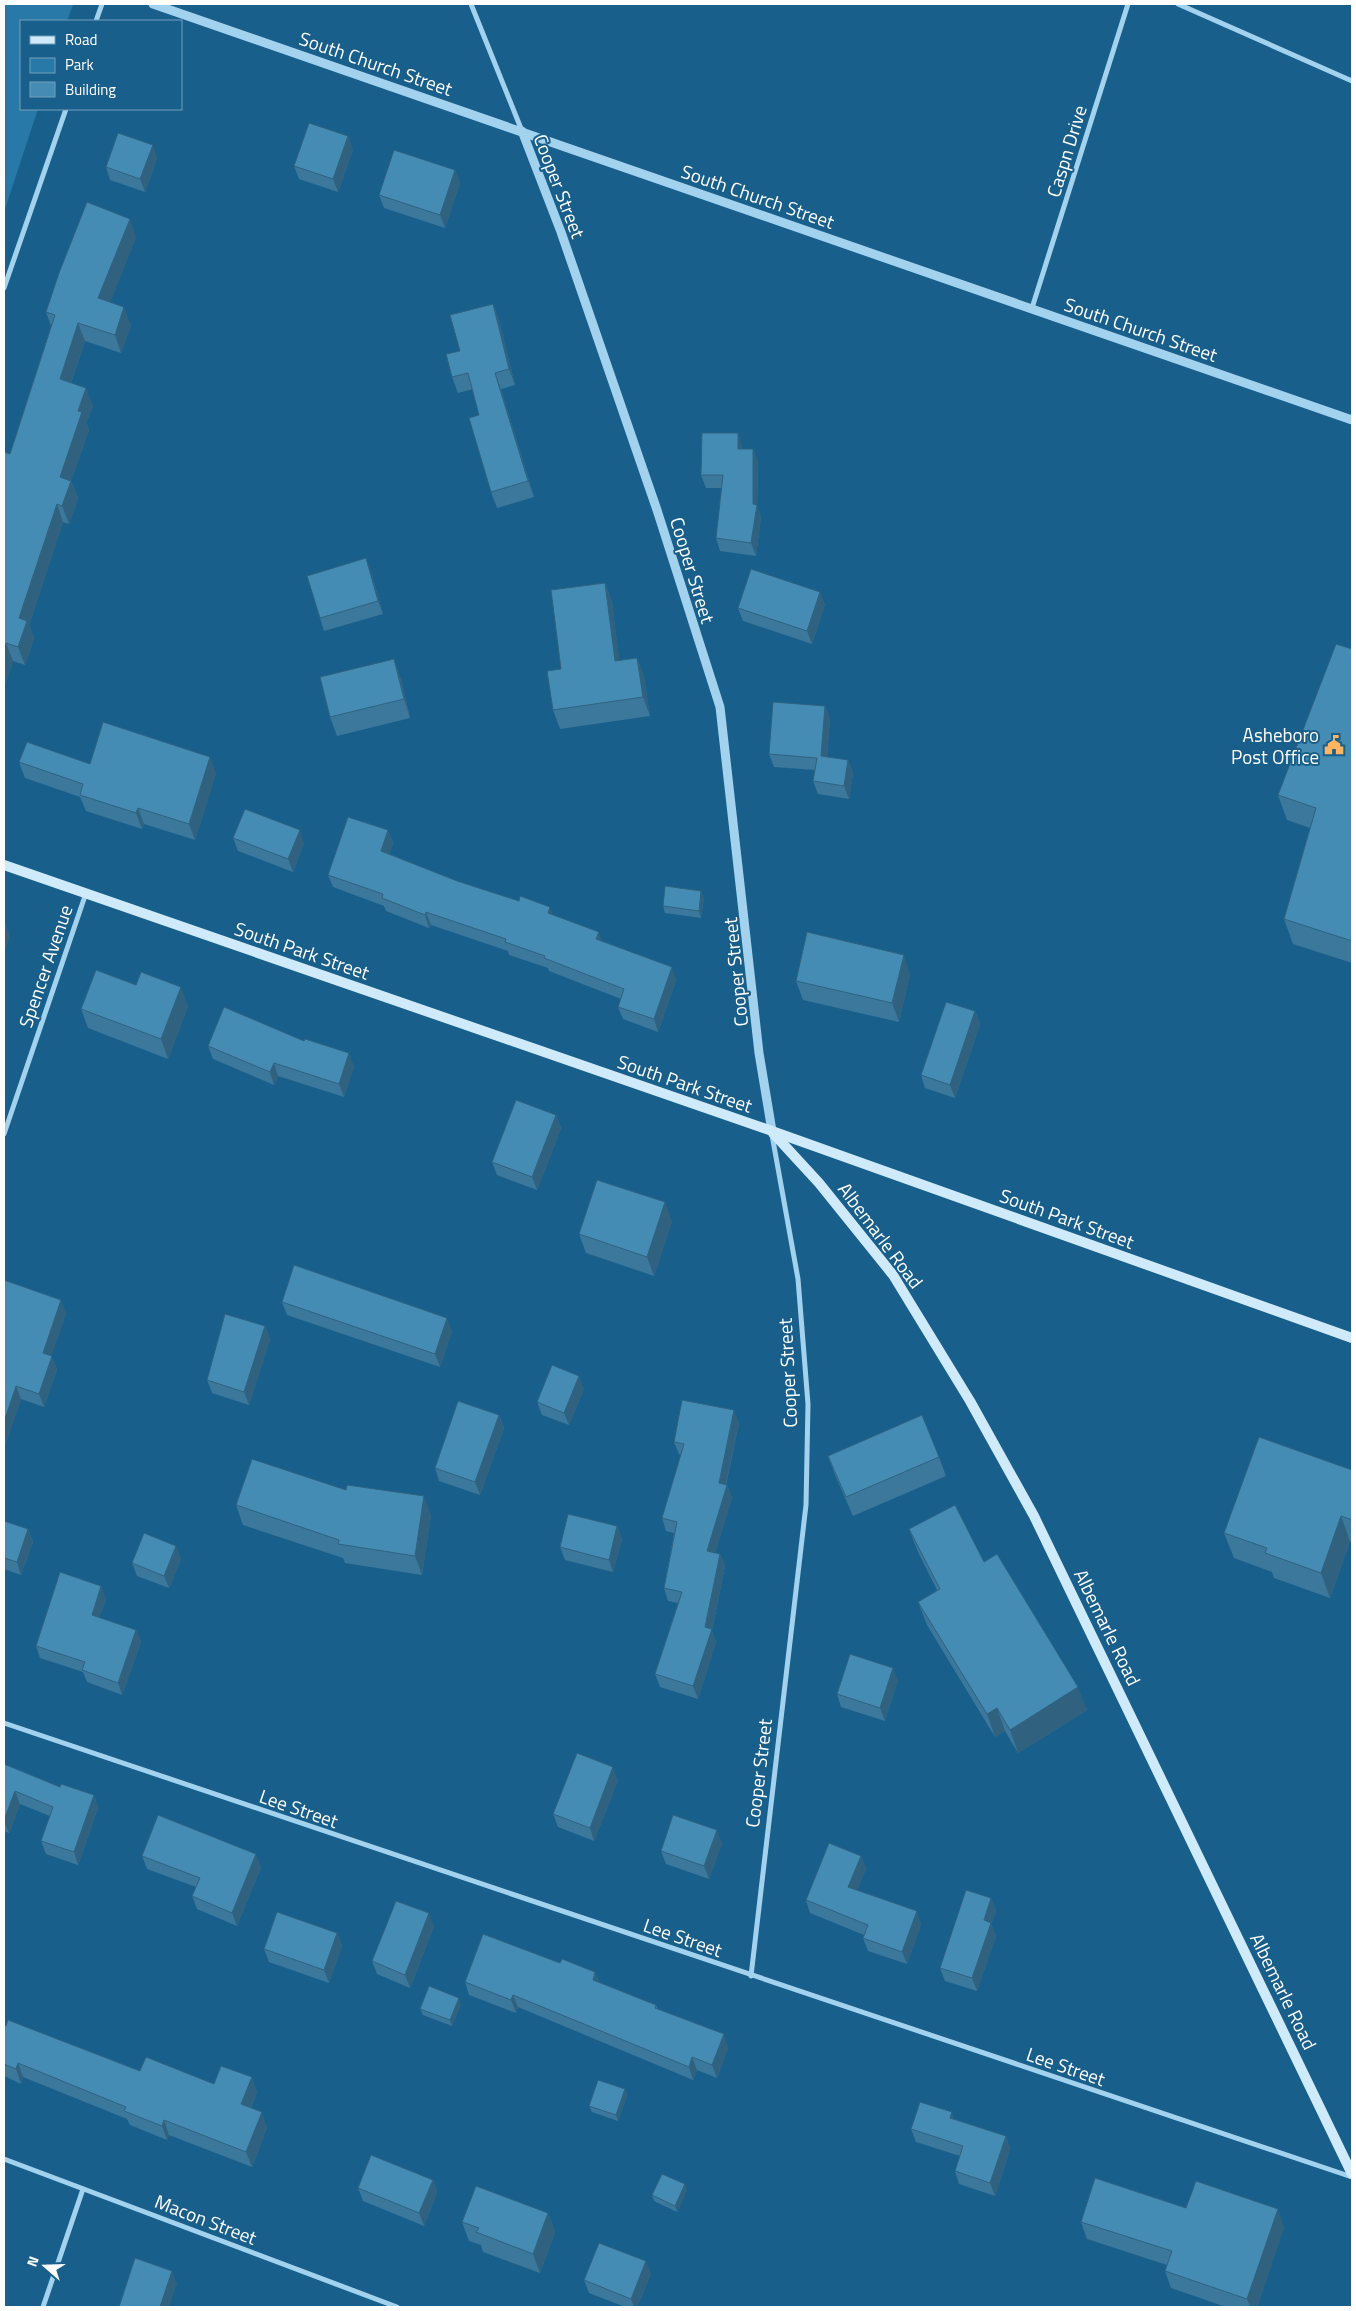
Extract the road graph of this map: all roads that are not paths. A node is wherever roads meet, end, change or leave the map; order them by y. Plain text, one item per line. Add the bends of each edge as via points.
1 (102, 4) edge
2 (153, 4) edge
3 (471, 4) edge
4 (1128, 4) edge
5 (1178, 4) edge
6 (96, 20) edge
7 (1352, 81) edge
8 (66, 110) edge
9 (522, 131) junction
10 (4, 288) edge
11 (1032, 308) junction
12 (1352, 420) edge
13 (4, 865) edge
14 (86, 893) junction
15 (772, 1131) junction
16 (4, 1134) edge
17 (1352, 1338) edge
18 (4, 1723) edge
19 (751, 1976) junction
20 (4, 2159) edge
21 (1352, 2174) edge
22 (1352, 2178) edge
23 (83, 2189) junction
24 (43, 2307) edge
25 (397, 2307) edge

1 - 6 street
2 - 9 street, South Church Street
3 - 9 street, Cooper Street
4 - 11 street, Caspn Drive
5 - 7 street
8 - 10 street
9 - 11 street, South Church Street
9 - 15 street, Cooper Street via 561,232 641,464 720,707 759,1053
11 - 12 street, South Church Street
13 - 14 main road, South Park Street
14 - 15 main road, South Park Street
14 - 16 street, Spencer Avenue
15 - 17 main road, South Park Street
15 - 19 street, Cooper Street via 798,1279 808,1404 806,1496
15 - 21 main road, Albemarle Road via 894,1275 975,1409 1034,1516
18 - 19 street, Lee Street
19 - 22 street, Lee Street
20 - 23 street, Macon Street
23 - 24 street
23 - 25 street, Macon Street

